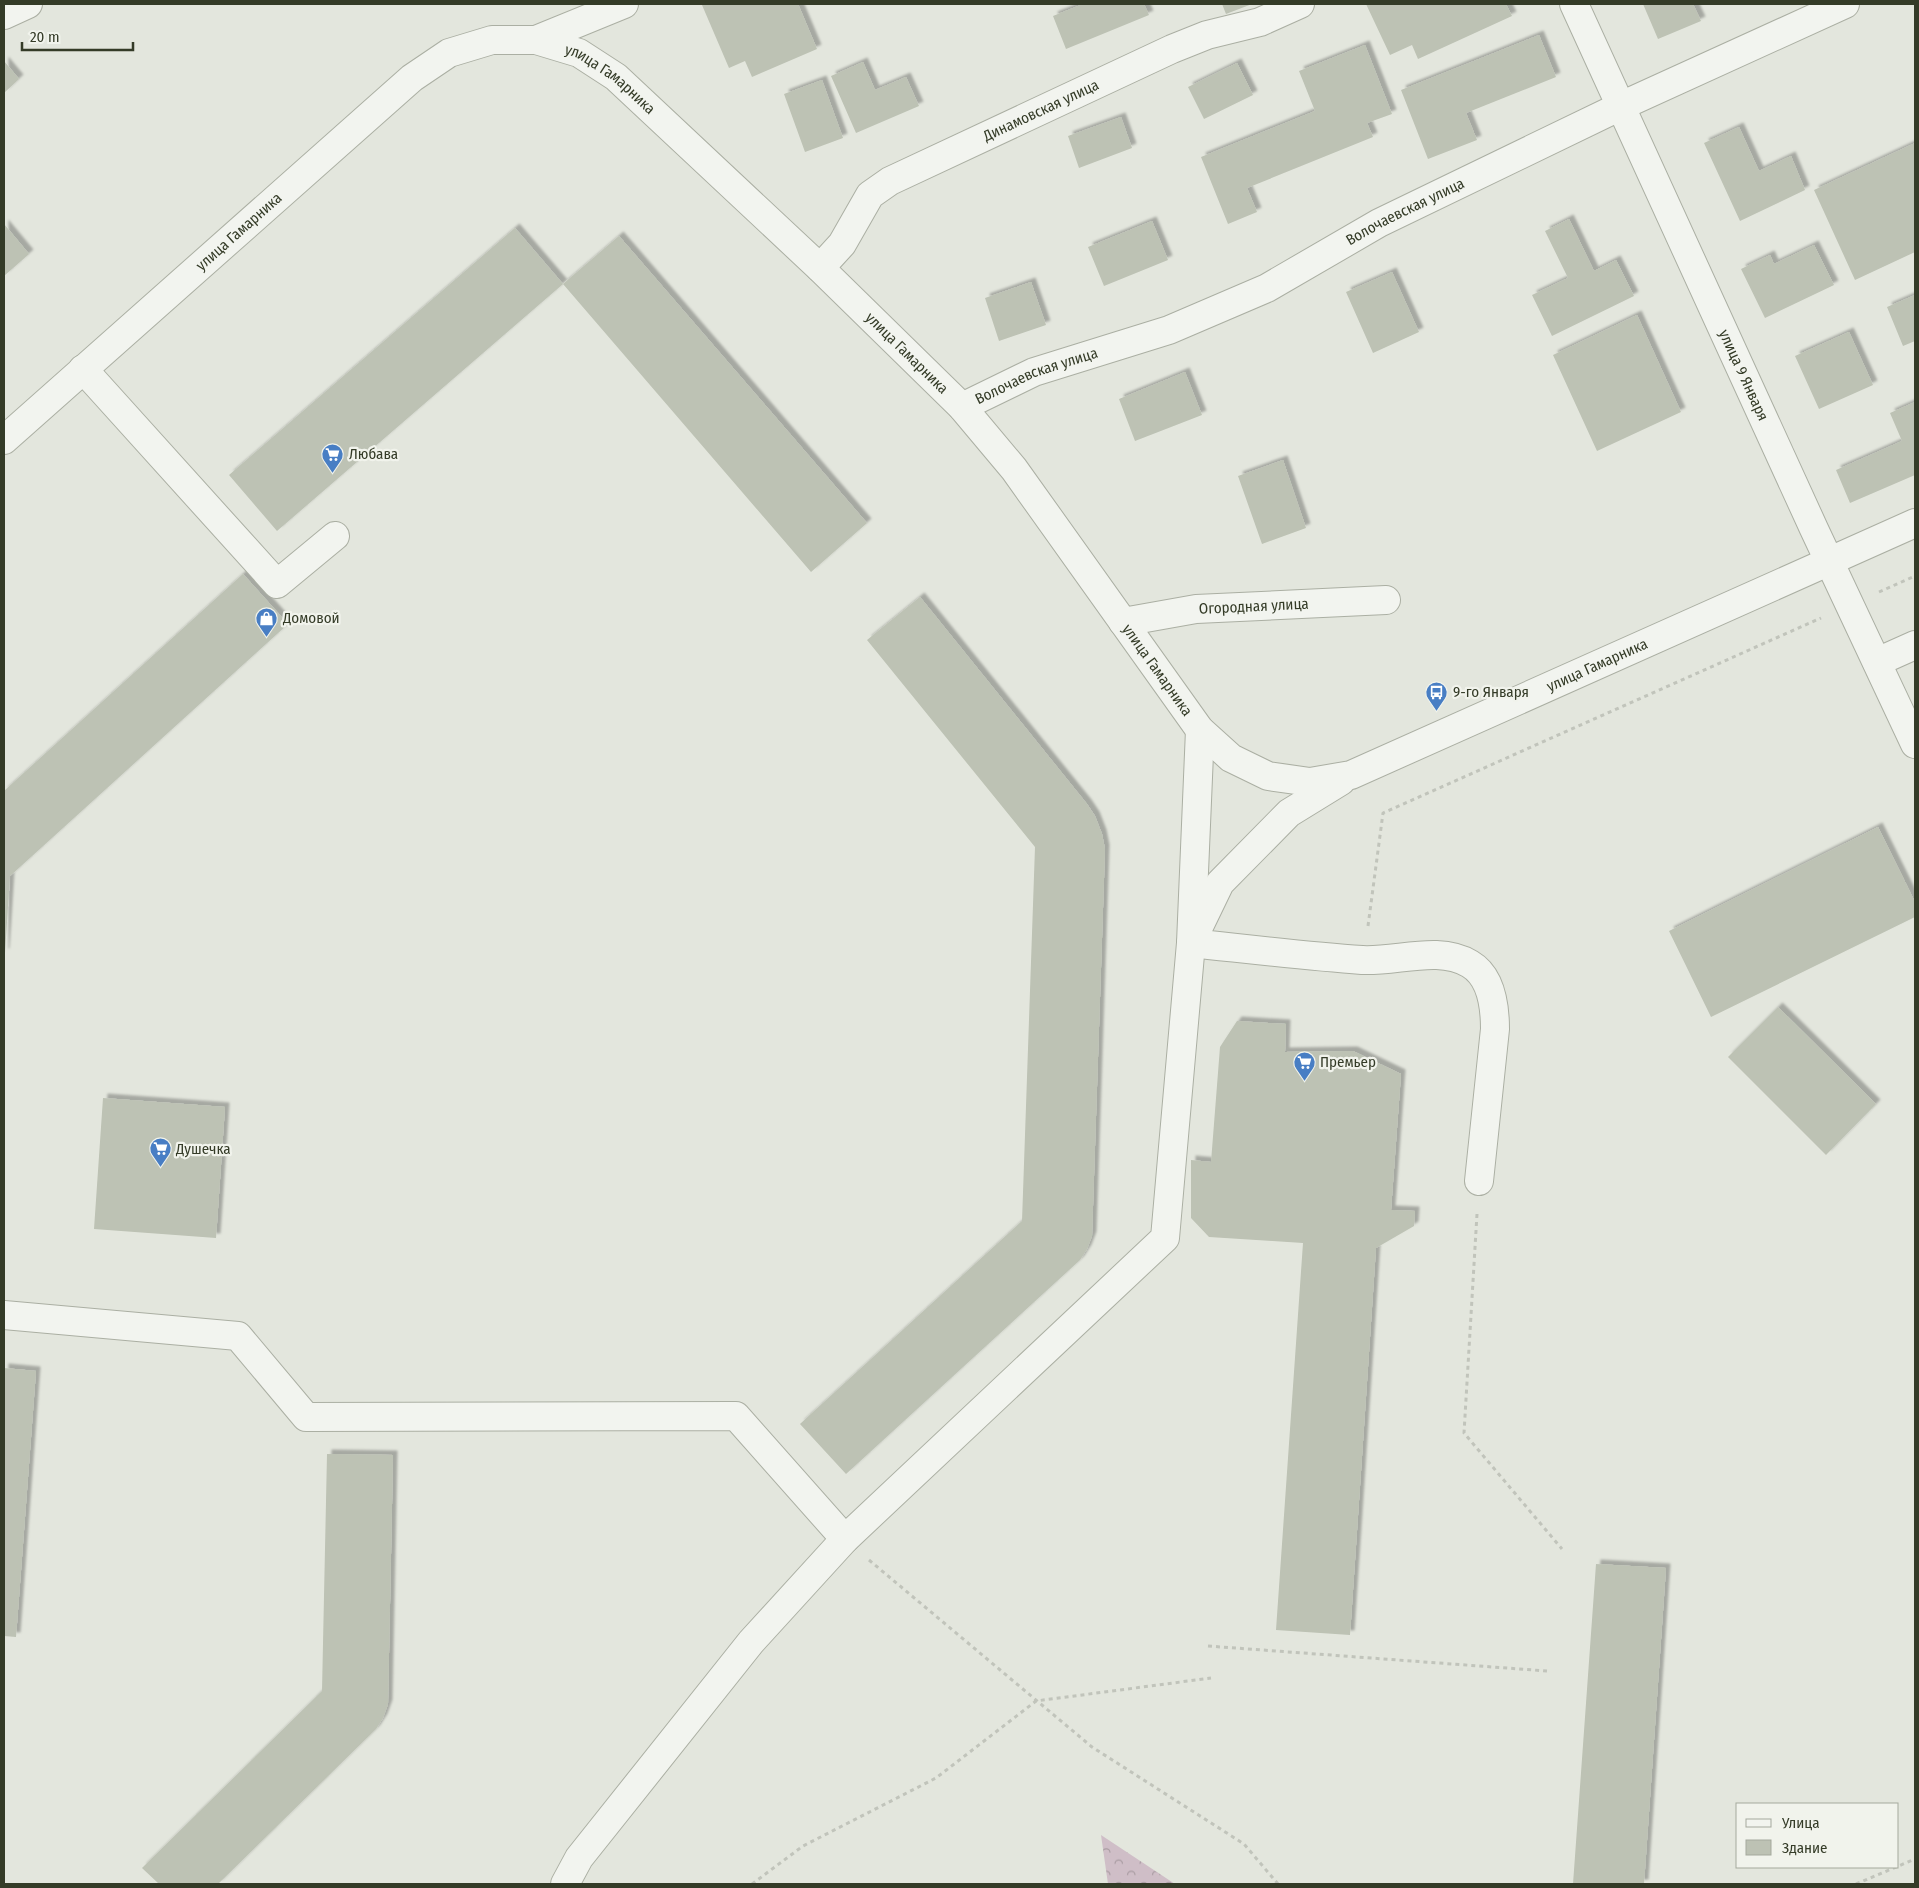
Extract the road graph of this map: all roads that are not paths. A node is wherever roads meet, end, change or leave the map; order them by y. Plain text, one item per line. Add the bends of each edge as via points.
1 (28, 4) edge
2 (624, 4) edge
3 (1300, 4) edge
4 (1574, 4) edge
5 (1846, 4) edge
6 (4, 15) edge
7 (536, 40) junction
8 (1621, 106) junction
9 (820, 268) junction
10 (83, 369) junction
11 (962, 407) junction
12 (4, 440) edge
13 (1915, 523) edge
14 (335, 536) dead end
15 (1829, 561) junction
16 (1386, 600) dead end
17 (1123, 622) junction
18 (1915, 645) edge
19 (1877, 662) junction
20 (1200, 730) junction
21 (1915, 744) edge
22 (1351, 775) junction
23 (1191, 943) junction
24 (1479, 1181) road end
25 (4, 1315) edge
26 (845, 1539) junction
27 (565, 1884) edge

1 - 6 street
2 - 7 street
3 - 9 street, Динамовская улица via 1260,22 1207,35 1172,49 890,181 870,195 842,244
4 - 8 street, улица 9 Января
5 - 8 street, Волочаевская улица
7 - 9 street, улица Гамарника via 579,52 616,77
7 - 10 street, улица Гамарника via 492,40 449,53 412,78
8 - 11 street, Волочаевская улица via 1379,223 1267,288 1169,330 1034,372
8 - 15 street, улица 9 Января
9 - 11 street, улица Гамарника
10 - 12 street, улица Гамарника
10 - 14 street via 277,584
11 - 17 street, улица Гамарника via 1014,469
13 - 15 street, улица Гамарника
15 - 19 street, улица 9 Января
15 - 22 street, улица Гамарника
16 - 17 street, Огородная улица via 1196,609
17 - 20 street, улица Гамарника
18 - 19 street
19 - 21 street, улица 9 Января
20 - 22 street, улица Гамарника via 1231,758 1268,776 1310,782
20 - 23 street
22 - 23 street via 1289,813 1220,884
23 - 24 street via 1364,960 1443,955 1473,966 1489,988 1496,1029
23 - 26 street via 1165,1238
25 - 26 street via 238,1336 306,1417 736,1416
26 - 27 street via 752,1642 580,1858

